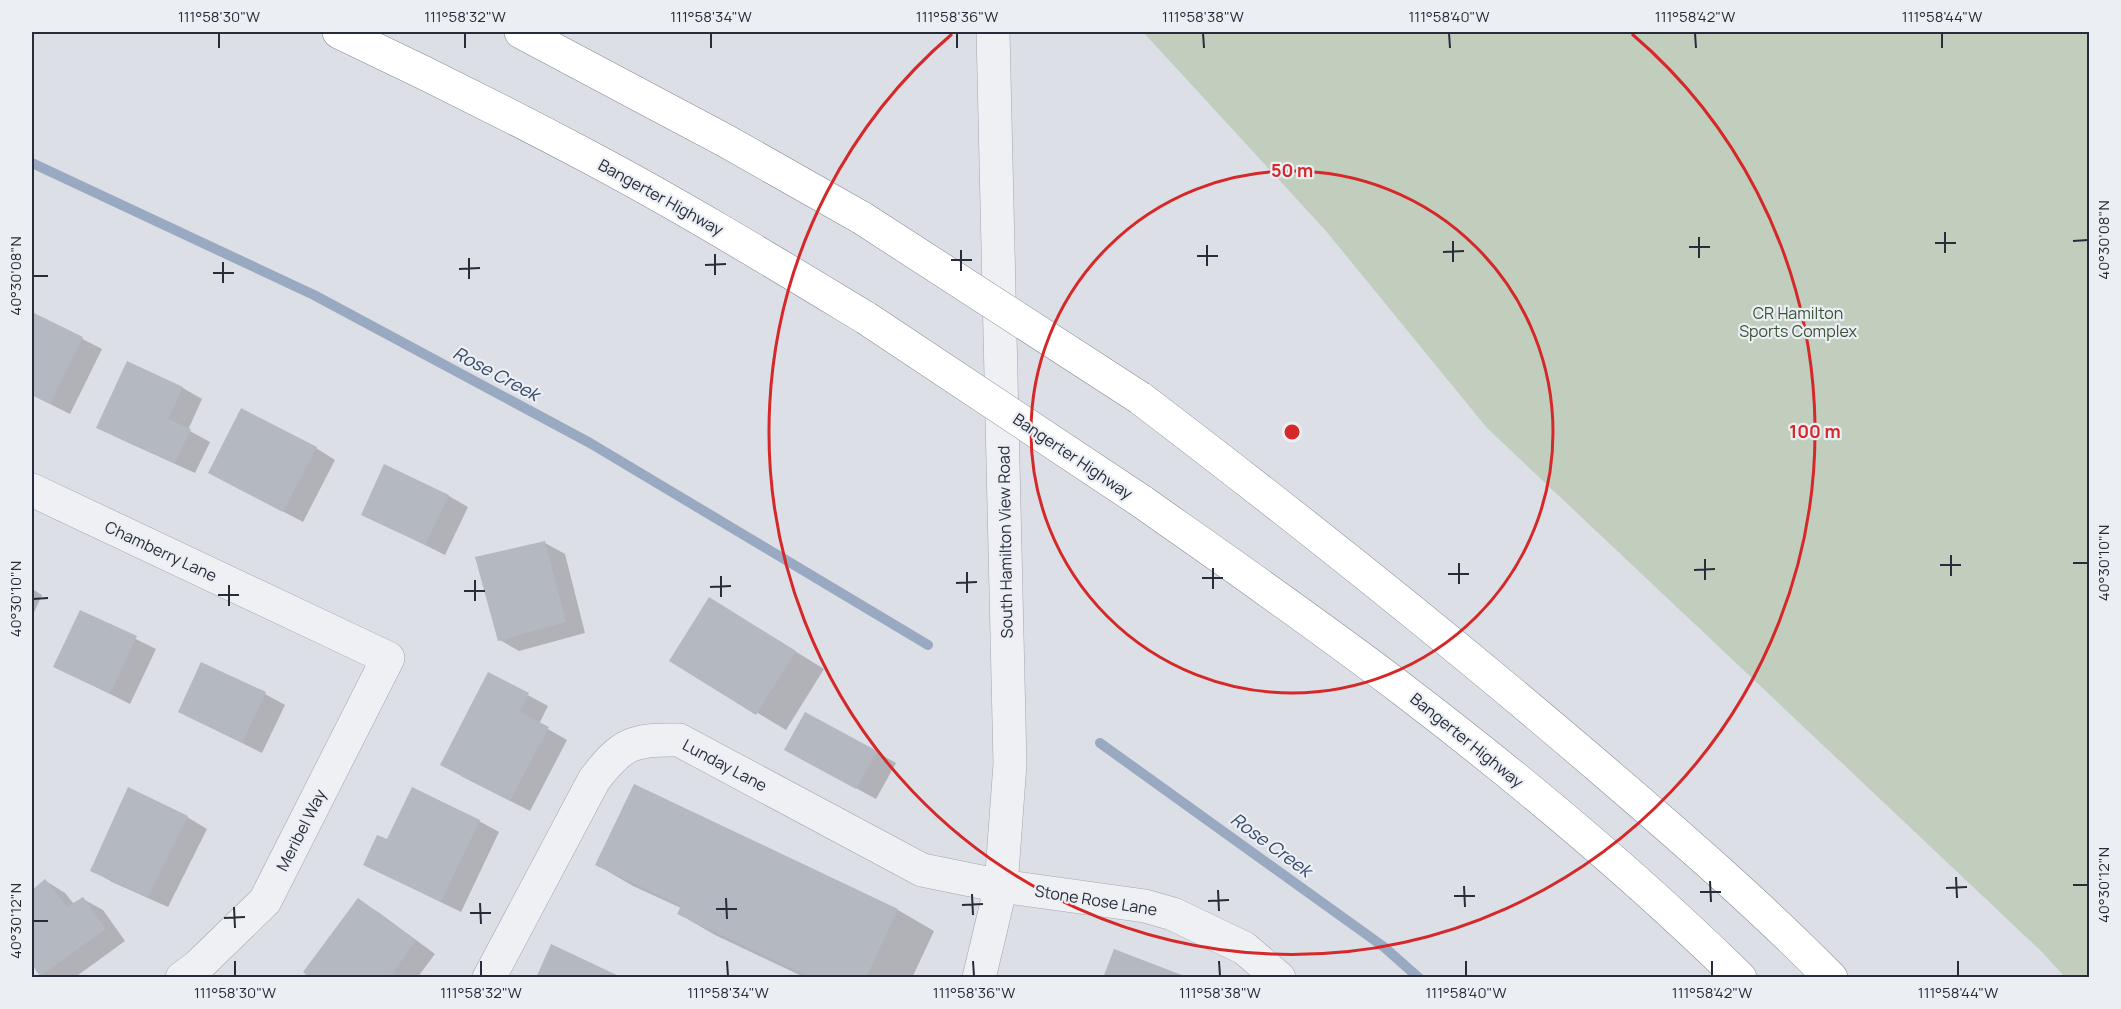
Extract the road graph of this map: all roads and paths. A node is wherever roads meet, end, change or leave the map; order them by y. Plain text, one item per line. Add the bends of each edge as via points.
1 (339, 32) edge
2 (521, 32) edge
3 (993, 32) edge
4 (32, 490) edge
5 (387, 658) joint
6 (1001, 886) junction
7 (182, 978) edge
8 (489, 978) edge
9 (979, 978) edge
10 (1280, 978) edge
11 (1740, 978) edge
12 (1831, 978) edge

1 - 11 highway, Bangerter Highway, bridge via 592,158 730,236 866,318 1141,501 1401,688 1511,774
2 - 12 highway, bridge via 862,218 1140,398 1401,600 1532,709 1666,824
3 - 6 street, South Hamilton View Road via 1010,764
4 - 5 street, Chamberry Lane
5 - 7 street, Meribel Way via 265,901
6 - 8 street, Lunday Lane via 922,870 679,740 654,739 631,744 611,758 594,780
6 - 9 street, South Hamilton View Road
6 - 10 street, Stone Rose Lane via 1145,906 1173,914 1244,948

